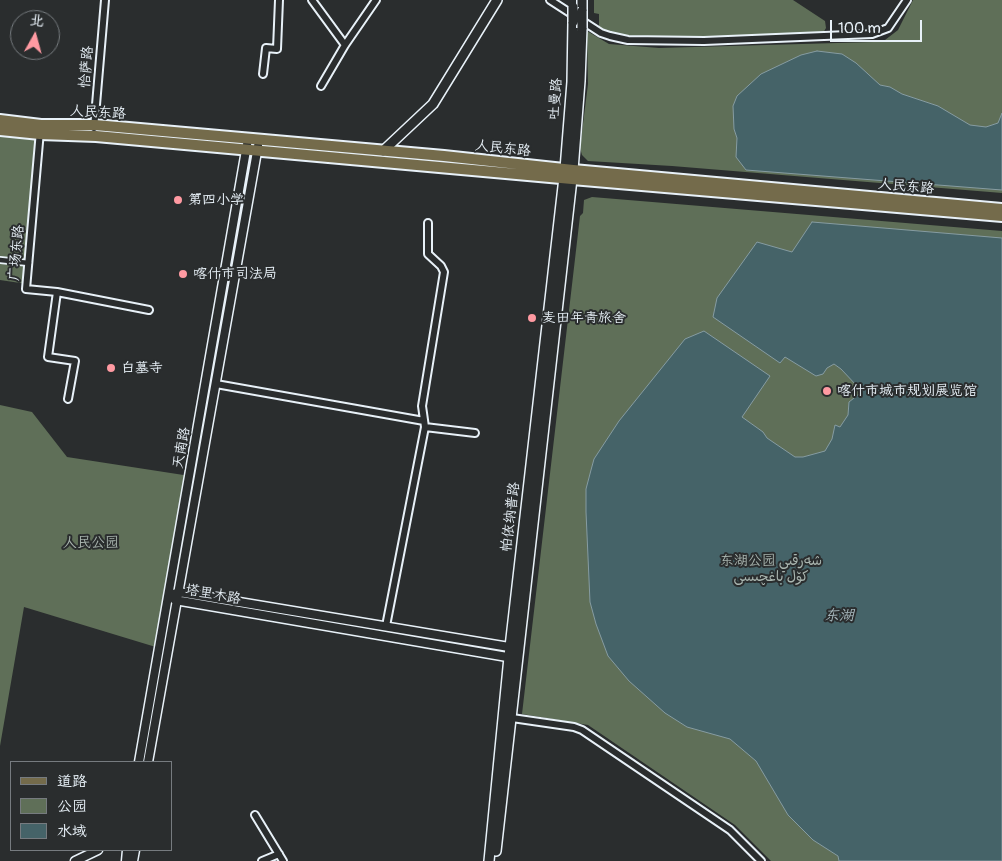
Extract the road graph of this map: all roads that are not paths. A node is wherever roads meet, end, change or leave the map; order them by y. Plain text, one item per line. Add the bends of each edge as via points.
1 (105, 0) edge
2 (279, 0) edge
3 (312, 0) edge
4 (376, 0) edge
5 (497, 0) edge
6 (550, 0) edge
7 (582, 0) edge
8 (907, 0) edge
9 (573, 3) edge
10 (345, 45) junction
11 (263, 74) dead end
12 (321, 86) dead end
13 (0, 120) edge
14 (95, 125) junction
15 (41, 129) junction
16 (0, 130) edge
17 (94, 136) junction
18 (253, 144) junction
19 (383, 151) junction
20 (568, 174) junction
21 (1002, 209) edge
22 (1002, 216) edge
23 (428, 223) dead end
24 (0, 260) edge
25 (29, 263) junction
26 (57, 292) junction
27 (149, 310) dead end
28 (216, 384) junction
29 (68, 399) dead end
30 (425, 424) junction
31 (475, 433) dead end
32 (179, 592) junction
33 (168, 596) junction
34 (177, 601) junction
35 (386, 626) junction
36 (515, 648) junction
37 (514, 658) junction
38 (512, 718) junction
39 (139, 761) edge
40 (148, 761) edge
41 (255, 815) dead end
42 (96, 851) edge
43 (279, 854) junction
44 (75, 861) edge
45 (262, 861) edge
46 (284, 861) edge
47 (489, 861) edge
48 (495, 861) edge
49 (761, 861) edge

1 - 14 street, 恰萨路
2 - 11 street via 276,49 266,48
3 - 10 street
4 - 10 street
5 - 19 main road via 433,104
6 - 8 street via 610,36 628,40 704,41 872,34 888,28
7 - 20 main road, 吐曼路, bridge via 580,81
9 - 20 main road, 吐曼路, bridge
10 - 12 street
13 - 15 main road, 人民东路
14 - 15 main road, 人民东路
14 - 17 street, 恰萨路
14 - 18 main road, 人民东路
15 - 16 main road, 人民东路
15 - 17 main road, 人民东路
15 - 25 street, 广场东路
17 - 18 main road, 人民东路
18 - 19 main road, 人民东路
18 - 20 main road, 人民东路
18 - 28 street, 天南路
18 - 33 street, 天南路
19 - 20 main road, 人民东路
20 - 21 main road, 人民东路
20 - 22 main road, 人民东路
20 - 36 main road, 帕依纳普路
23 - 30 street via 428,254 444,272 422,406
24 - 25 street
25 - 26 street, 广场东路 via 26,290
26 - 27 street, 广场东路
26 - 29 street via 48,356 75,361
28 - 30 street
28 - 32 street, 天南路
30 - 31 street
30 - 35 street
32 - 33 street, 塔里木路
32 - 34 street, 天南路
32 - 35 street, 塔里木路
33 - 34 street, 塔里木路
33 - 39 street, 天南路
34 - 37 street, 塔里木路
34 - 40 street, 天南路
35 - 36 street, 塔里木路
36 - 37 main road, 帕依纳普路
37 - 38 main road, 帕依纳普路
37 - 47 main road, 帕依纳普路
38 - 48 main road, 帕依纳普路
38 - 49 street via 582,730 730,830
41 - 43 street
42 - 44 street
43 - 45 street
43 - 46 street

